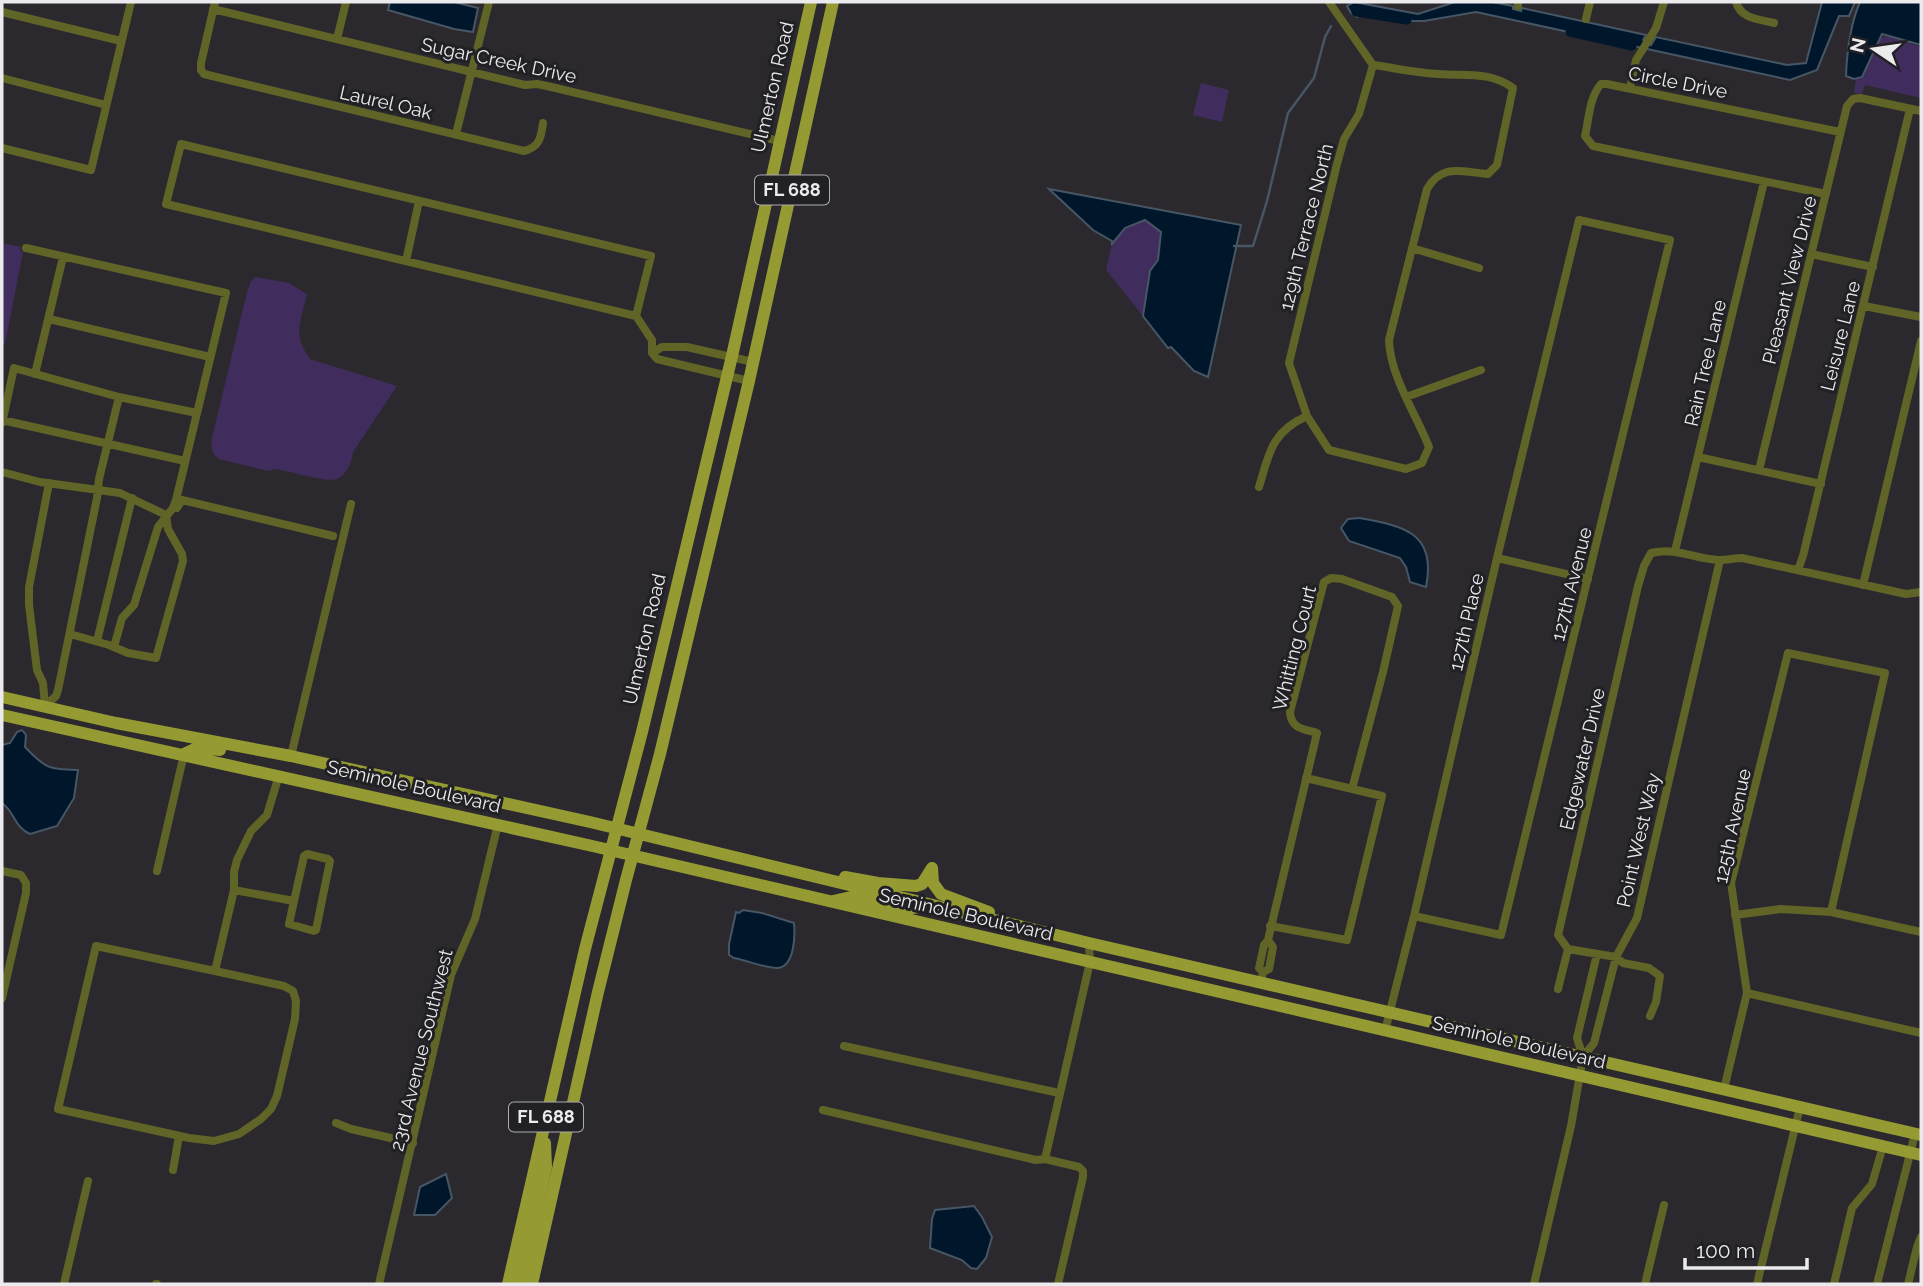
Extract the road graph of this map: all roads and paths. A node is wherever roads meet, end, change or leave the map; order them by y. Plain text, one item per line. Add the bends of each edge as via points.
1 (131, 2) edge
2 (346, 2) edge
3 (489, 2) edge
4 (811, 2) edge
5 (833, 2) edge
6 (1329, 2) edge
7 (1590, 2) edge
8 (1664, 2) edge
9 (1736, 2) edge
10 (214, 5) edge
11 (2, 12) edge
12 (1587, 19) dead end
13 (1774, 23) dead end
14 (337, 39) junction
15 (121, 41) junction
16 (1373, 65) junction
17 (471, 71) junction
18 (2, 78) edge
19 (1630, 88) junction
20 (106, 105) junction
21 (1910, 109) junction
22 (1921, 111) edge
23 (542, 123) dead end
24 (1840, 132) junction
25 (456, 134) junction
26 (779, 141) junction
27 (2, 148) edge
28 (1764, 181) junction
29 (1826, 194) junction
30 (419, 201) junction
31 (1579, 219) joint
32 (26, 248) dead end
33 (1412, 248) junction
34 (1811, 254) junction
35 (63, 257) junction
36 (406, 261) junction
37 (1873, 267) junction
38 (1479, 268) dead end
39 (1864, 306) junction
40 (636, 316) junction
41 (1921, 317) edge
42 (49, 319) junction
43 (1921, 341) edge
44 (652, 353) junction
45 (732, 356) junction
46 (210, 357) junction
47 (753, 362) junction
48 (1481, 370) dead end
49 (35, 374) junction
50 (727, 374) junction
51 (749, 381) junction
52 (119, 397) junction
53 (1406, 397) junction
54 (197, 413) junction
55 (1307, 416) junction
56 (2, 421) edge
57 (107, 444) junction
58 (1699, 457) junction
59 (185, 461) junction
60 (1759, 470) junction
61 (2, 472) edge
62 (49, 483) junction
63 (1821, 484) junction
64 (1259, 487) dead end
65 (97, 491) junction
66 (132, 498) junction
67 (351, 504) dead end
68 (166, 515) junction
69 (333, 536) dead end
70 (1675, 551) junction
71 (1497, 558) junction
72 (1720, 560) junction
73 (1798, 570) junction
74 (1588, 579) junction
75 (1863, 585) junction
76 (1921, 592) edge
77 (70, 634) junction
78 (97, 641) junction
79 (114, 647) junction
80 (2, 696) edge
81 (2, 704) edge
82 (45, 706) junction
83 (2, 715) edge
84 (116, 723) junction
85 (58, 728) junction
86 (231, 745) junction
87 (184, 754) junction
88 (291, 756) junction
89 (279, 775) junction
90 (1306, 778) junction
91 (1352, 789) junction
92 (498, 824) junction
93 (616, 828) junction
94 (638, 834) junction
95 (610, 850) junction
96 (632, 856) junction
97 (2, 871) edge
98 (157, 871) dead end
99 (792, 872) junction
100 (234, 890) junction
101 (294, 901) junction
102 (829, 902) junction
103 (932, 905) junction
104 (1831, 912) junction
105 (1735, 915) junction
106 (1414, 916) junction
107 (1270, 926) junction
108 (1040, 931) junction
109 (1921, 932) edge
110 (1089, 943) junction
111 (1568, 949) junction
112 (1597, 954) junction
113 (1616, 957) junction
114 (1090, 962) junction
115 (215, 971) junction
116 (1262, 977) junction
117 (1558, 989) dead end
118 (1747, 993) junction
119 (2, 999) edge
120 (1390, 1012) junction
121 (1650, 1016) dead end
122 (1385, 1031) junction
123 (1921, 1033) edge
124 (844, 1046) dead end
125 (1583, 1057) junction
126 (1580, 1075) junction
127 (1724, 1089) junction
128 (1059, 1093) junction
129 (1800, 1107) junction
130 (823, 1110) dead end
131 (337, 1123) dead end
132 (544, 1125) junction
133 (1796, 1125) junction
134 (1918, 1134) edge
135 (179, 1136) junction
136 (413, 1143) junction
137 (1883, 1146) junction
138 (1916, 1154) edge
139 (1045, 1159) junction
140 (173, 1170) dead end
141 (88, 1181) dead end
142 (1664, 1205) dead end
143 (1921, 1237) edge
144 (64, 1284) edge
145 (379, 1284) edge
146 (509, 1284) edge
147 (520, 1284) edge
148 (532, 1284) edge
149 (1058, 1284) edge
150 (1534, 1284) edge
151 (1645, 1284) edge
152 (1757, 1284) edge
153 (1834, 1284) edge
154 (1877, 1284) edge
155 (1908, 1284) edge

1 - 15 street
2 - 14 street
3 - 17 street
4 - 26 main road, Ulmerton Road / FL 688
5 - 47 main road, FL 688
6 - 16 street
7 - 12 street
8 - 19 street via 1656,28 1636,60
9 - 13 street via 1748,17
10 - 14 street, Sugar Creek Drive
10 - 25 street, Laurel Oak via 201,63 204,74
11 - 15 street
14 - 17 street, Sugar Creek Drive
15 - 20 street
16 - 33 street via 1477,74 1513,88 1497,165 1488,174 1446,171 1433,178
16 - 55 street, 129th Terrace North via 1359,114 1336,164 1289,363
17 - 25 street
17 - 26 street, Sugar Creek Drive
18 - 20 street
19 - 24 street, Circle Drive
19 - 28 street, Circle Drive via 1607,84 1596,90 1585,136 1593,146
20 - 27 street via 91,170
21 - 22 street
21 - 24 street, Pleasant View Drive via 1853,99
21 - 37 street, Leisure Lane
23 - 25 street, Laurel Oak via 537,145 524,150
24 - 29 street, Pleasant View Drive
26 - 45 main road, Ulmerton Road / FL 688
28 - 29 street, Circle Drive
28 - 58 street, Rain Tree Lane
29 - 34 street, Pleasant View Drive
30 - 36 street
30 - 36 street via 181,145 166,204
30 - 40 street via 651,256
31 - 71 street, 127th Place
31 - 74 street, 127th Avenue via 1670,240
32 - 35 street
33 - 38 street
33 - 53 street via 1389,340
34 - 37 street
34 - 60 street, Pleasant View Drive
35 - 42 street
35 - 46 street via 226,293
36 - 40 street
37 - 39 street, Leisure Lane
39 - 41 street
39 - 63 street, Leisure Lane
40 - 44 street via 652,340
42 - 46 street
42 - 49 street
43 - 75 street
44 - 45 street via 662,347 687,347
44 - 50 street via 657,359
45 - 47 street
45 - 50 main road, Ulmerton Road / FL 688
46 - 54 street
47 - 51 main road, FL 688
48 - 53 street
49 - 52 street
49 - 56 street via 14,368
50 - 51 street
50 - 93 main road, Ulmerton Road / FL 688
51 - 94 main road, FL 688
52 - 54 street
52 - 57 street
53 - 55 street, 129th Terrace North via 1429,447 1422,463 1406,469 1329,450
54 - 59 street
55 - 64 street via 1274,441
56 - 57 street
57 - 59 street
57 - 65 street
58 - 60 street
58 - 70 street, Rain Tree Lane
59 - 68 street via 176,500
60 - 63 street
61 - 62 street
62 - 65 street
62 - 82 street via 29,587
63 - 73 street, Leisure Lane
65 - 66 street
65 - 77 street
66 - 68 street
66 - 78 street
67 - 88 street
68 - 69 street via 172,515 182,500
68 - 79 street
68 - 79 street via 183,561 156,658
70 - 72 street
70 - 111 street, Edgewater Drive via 1651,553 1638,586 1558,936
71 - 74 street
71 - 106 street, 127th Place
72 - 73 street via 1742,558
72 - 113 street, Point West Way via 1637,918
73 - 75 street
74 - 106 street, 127th Avenue via 1502,935
75 - 76 street via 1906,594
77 - 78 street
77 - 82 street via 56,696
78 - 79 street
80 - 82 main road, Seminole Boulevard
81 - 82 main road via 30,709
82 - 84 main road, Seminole Boulevard
83 - 85 main road, Seminole Boulevard
84 - 85 main road via 104,726 71,720
84 - 86 main road, Seminole Boulevard
85 - 87 main road, Seminole Boulevard
86 - 87 main road via 219,751 197,748
86 - 88 main road, Seminole Boulevard
87 - 89 main road, Seminole Boulevard
87 - 98 street
88 - 89 main road
88 - 93 main road, Seminole Boulevard
89 - 92 main road, Seminole Boulevard
89 - 100 street via 267,815 251,831 237,860
90 - 91 street
90 - 91 street, Whitting Court via 1317,733 1296,727 1290,712 1324,582 1342,579 1392,597 1398,606
90 - 107 street, Whitting Court
91 - 107 street via 1382,796 1347,940
92 - 95 main road, Seminole Boulevard
92 - 136 street, 23rd Avenue Southwest via 475,919 452,975
93 - 94 main road, Seminole Boulevard
93 - 95 main road, Ulmerton Road / FL 688
94 - 96 main road, FL 688
94 - 99 main road, Seminole Boulevard
95 - 96 main road, Seminole Boulevard
95 - 132 main road, Ulmerton Road / FL 688
96 - 102 main road, Seminole Boulevard
96 - 148 main road, FL 688
97 - 119 street via 21,875 26,893
99 - 103 main road, Seminole Boulevard
99 - 108 main road via 909,887 922,884 932,867 933,883 941,894
100 - 101 street
100 - 115 street
101 - 101 street via 289,924 316,930 328,859 304,856
102 - 103 main road via 850,897 906,909
102 - 114 main road, Seminole Boulevard
103 - 108 main road, Seminole Boulevard
104 - 105 street via 1782,909
104 - 105 street, 125th Avenue via 1885,673 1788,653 1731,883
104 - 109 street
105 - 118 street, 125th Avenue
106 - 120 street, 127th Place
107 - 116 street, Whitting Court via 1268,940 1273,947
108 - 110 main road, Seminole Boulevard
110 - 114 street
110 - 116 main road, Seminole Boulevard
111 - 112 street
111 - 117 street
112 - 113 street
112 - 125 street via 1577,1038
113 - 121 street via 1660,976
113 - 125 street, Point West Way via 1594,1043
114 - 122 main road, Seminole Boulevard
114 - 128 street
115 - 135 street via 293,991 295,1019 271,1109 239,1134 214,1141
115 - 135 street via 96,946 61,1095 58,1109
116 - 120 main road, Seminole Boulevard
118 - 123 street
118 - 127 street, 125th Avenue
120 - 122 street, 127th Place
120 - 125 main road, Seminole Boulevard
122 - 126 main road, Seminole Boulevard
124 - 128 street
125 - 126 street
125 - 127 main road, Seminole Boulevard
126 - 133 main road, Seminole Boulevard
126 - 150 street
127 - 129 main road, Seminole Boulevard
128 - 139 street
129 - 133 street
129 - 134 main road, Seminole Boulevard
130 - 139 street
131 - 136 street
132 - 146 main road, Ulmerton Road / FL 688
132 - 147 main road via 546,1167
133 - 137 main road, Seminole Boulevard
133 - 152 street
134 - 138 street
135 - 140 street
136 - 145 street, 23rd Avenue Southwest
137 - 138 main road, Seminole Boulevard
137 - 153 street via 1872,1184 1852,1208
138 - 154 street
139 - 149 street via 1083,1171
141 - 144 street
142 - 151 street
143 - 155 street

